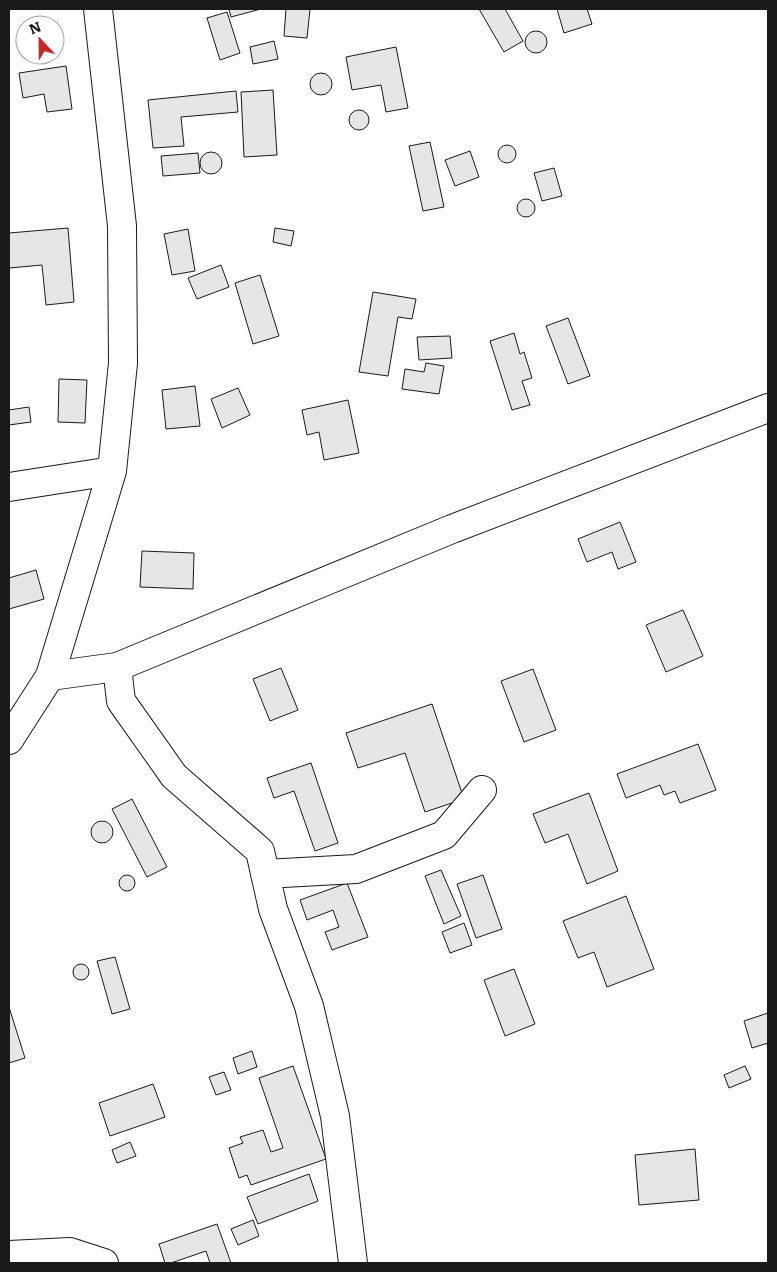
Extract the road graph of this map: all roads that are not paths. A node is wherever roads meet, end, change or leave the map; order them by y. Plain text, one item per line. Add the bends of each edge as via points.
1 (98, 9) edge
2 (768, 408) edge
3 (112, 471) junction
4 (9, 487) edge
5 (117, 667) junction
6 (50, 676) junction
7 (9, 740) edge
8 (482, 790) dead end
9 (265, 874) junction
10 (9, 1255) edge
11 (104, 1263) edge
12 (353, 1263) edge

1 - 3 street via 122,226 122,363
2 - 5 street via 452,529
3 - 4 street
3 - 6 street
5 - 6 street
5 - 9 street via 121,701 174,776 260,851
6 - 7 street
8 - 9 street via 444,835 365,866
9 - 12 street via 273,909 309,1006 335,1116
10 - 11 street via 70,1252

